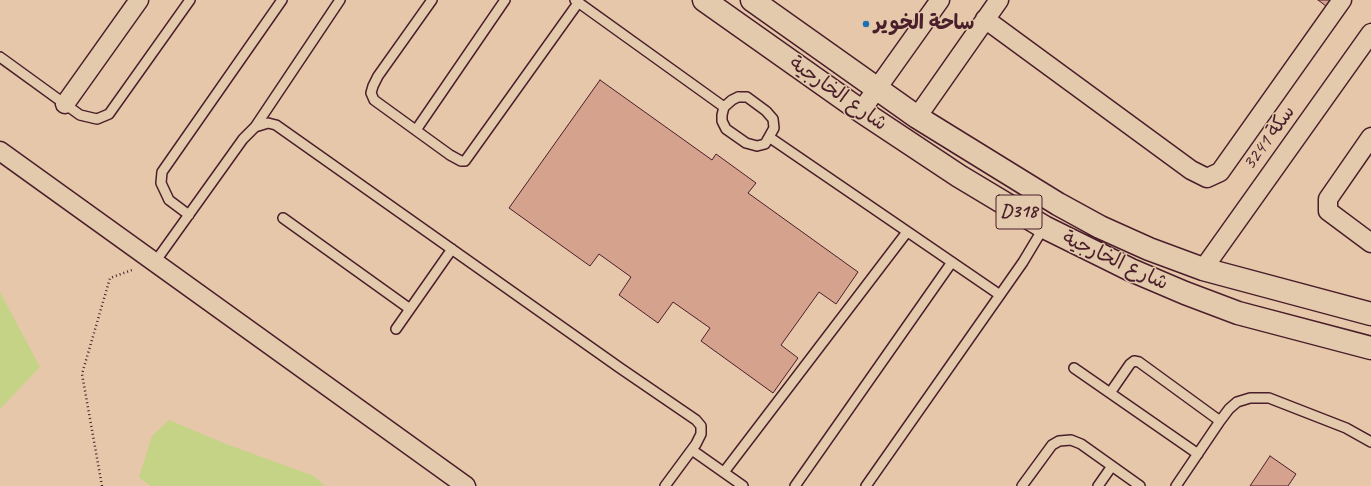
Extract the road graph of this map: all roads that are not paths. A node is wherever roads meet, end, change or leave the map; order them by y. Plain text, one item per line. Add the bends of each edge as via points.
1 (139, 0) edge
2 (190, 0) edge
3 (282, 0) edge
4 (340, 0) edge
5 (432, 0) edge
6 (505, 0) edge
7 (704, 0) edge
8 (722, 0) edge
9 (752, 0) edge
10 (940, 0) edge
11 (999, 0) edge
12 (1342, 0) edge
13 (576, 1) edge
14 (985, 20) junction
15 (735, 22) junction
16 (1371, 33) edge
17 (0, 57) edge
18 (877, 89) junction
19 (65, 104) junction
20 (724, 107) junction
21 (861, 111) junction
22 (917, 117) junction
23 (255, 127) junction
24 (416, 130) junction
25 (1371, 137) edge
26 (770, 138) junction
27 (0, 151) edge
28 (189, 215) junction
29 (283, 218) dead end
30 (1044, 228) junction
31 (907, 232) junction
32 (1371, 243) edge
33 (452, 249) junction
34 (155, 262) junction
35 (952, 262) junction
36 (1202, 269) junction
37 (1131, 270) junction
38 (1000, 295) junction
39 (410, 309) junction
40 (1238, 313) junction
41 (1371, 314) edge
42 (396, 329) dead end
43 (1371, 348) edge
44 (1074, 368) dead end
45 (1110, 393) junction
46 (1220, 421) junction
47 (1371, 442) edge
48 (692, 450) junction
49 (1198, 454) junction
50 (1112, 466) junction
51 (724, 472) junction
52 (466, 486) edge
53 (665, 486) edge
54 (743, 486) edge
55 (795, 486) edge
56 (866, 486) edge
57 (1022, 486) edge
58 (1098, 486) edge
59 (1140, 486) edge
60 (1176, 486) edge

1 - 19 street
2 - 19 lane via 109,114 97,119 80,115
3 - 28 lane via 162,172 161,184 169,200
4 - 23 lane
5 - 24 lane via 378,76 371,93 374,100
6 - 24 lane
7 - 15 main road, شارع الخارجية / D318
8 - 15 main road
9 - 18 main road, شارع الخارجية / D318
10 - 18 street
11 - 14 street
12 - 14 street via 1220,172 1207,178 1190,170
13 - 20 lane
13 - 24 lane via 465,161 450,155
14 - 22 street
15 - 21 main road, شارع الخارجية / D318
16 - 36 street, سكة 3241
17 - 19 lane
18 - 21 street
18 - 22 main road, شارع الخارجية / D318
20 - 26 lane via 722,121 726,129 746,143 757,146 765,144
20 - 26 lane via 732,100 747,97 773,119 774,128
21 - 30 main road, شارع الخارجية / D318
22 - 36 main road, شارع الخارجية / D318 via 1100,227
23 - 28 lane via 243,139
23 - 33 lane via 276,125
25 - 32 street via 1328,200 1328,211
26 - 31 lane
27 - 34 street
28 - 34 lane
29 - 39 lane
30 - 37 main road, شارع الخارجية / D318
30 - 38 lane
31 - 35 lane
31 - 51 lane
33 - 39 lane
33 - 48 lane via 696,420 700,426 700,434
34 - 52 street
35 - 38 lane
35 - 55 lane
36 - 37 main road via 1173,274
36 - 40 main road via 1207,283 1218,298
36 - 41 main road, شارع الخارجية / D318
37 - 40 main road, شارع الخارجية / D318
38 - 56 lane
39 - 42 lane
40 - 43 main road, شارع الخارجية / D318
44 - 45 lane
45 - 46 lane via 1130,364 1134,361 1139,362
45 - 49 lane
46 - 47 lane via 1237,402 1250,398 1269,398 1346,428
46 - 49 lane
48 - 51 lane
48 - 53 lane
49 - 60 lane
50 - 57 lane via 1081,444 1071,440 1059,441 1045,452
50 - 58 lane
50 - 59 lane
51 - 54 lane

